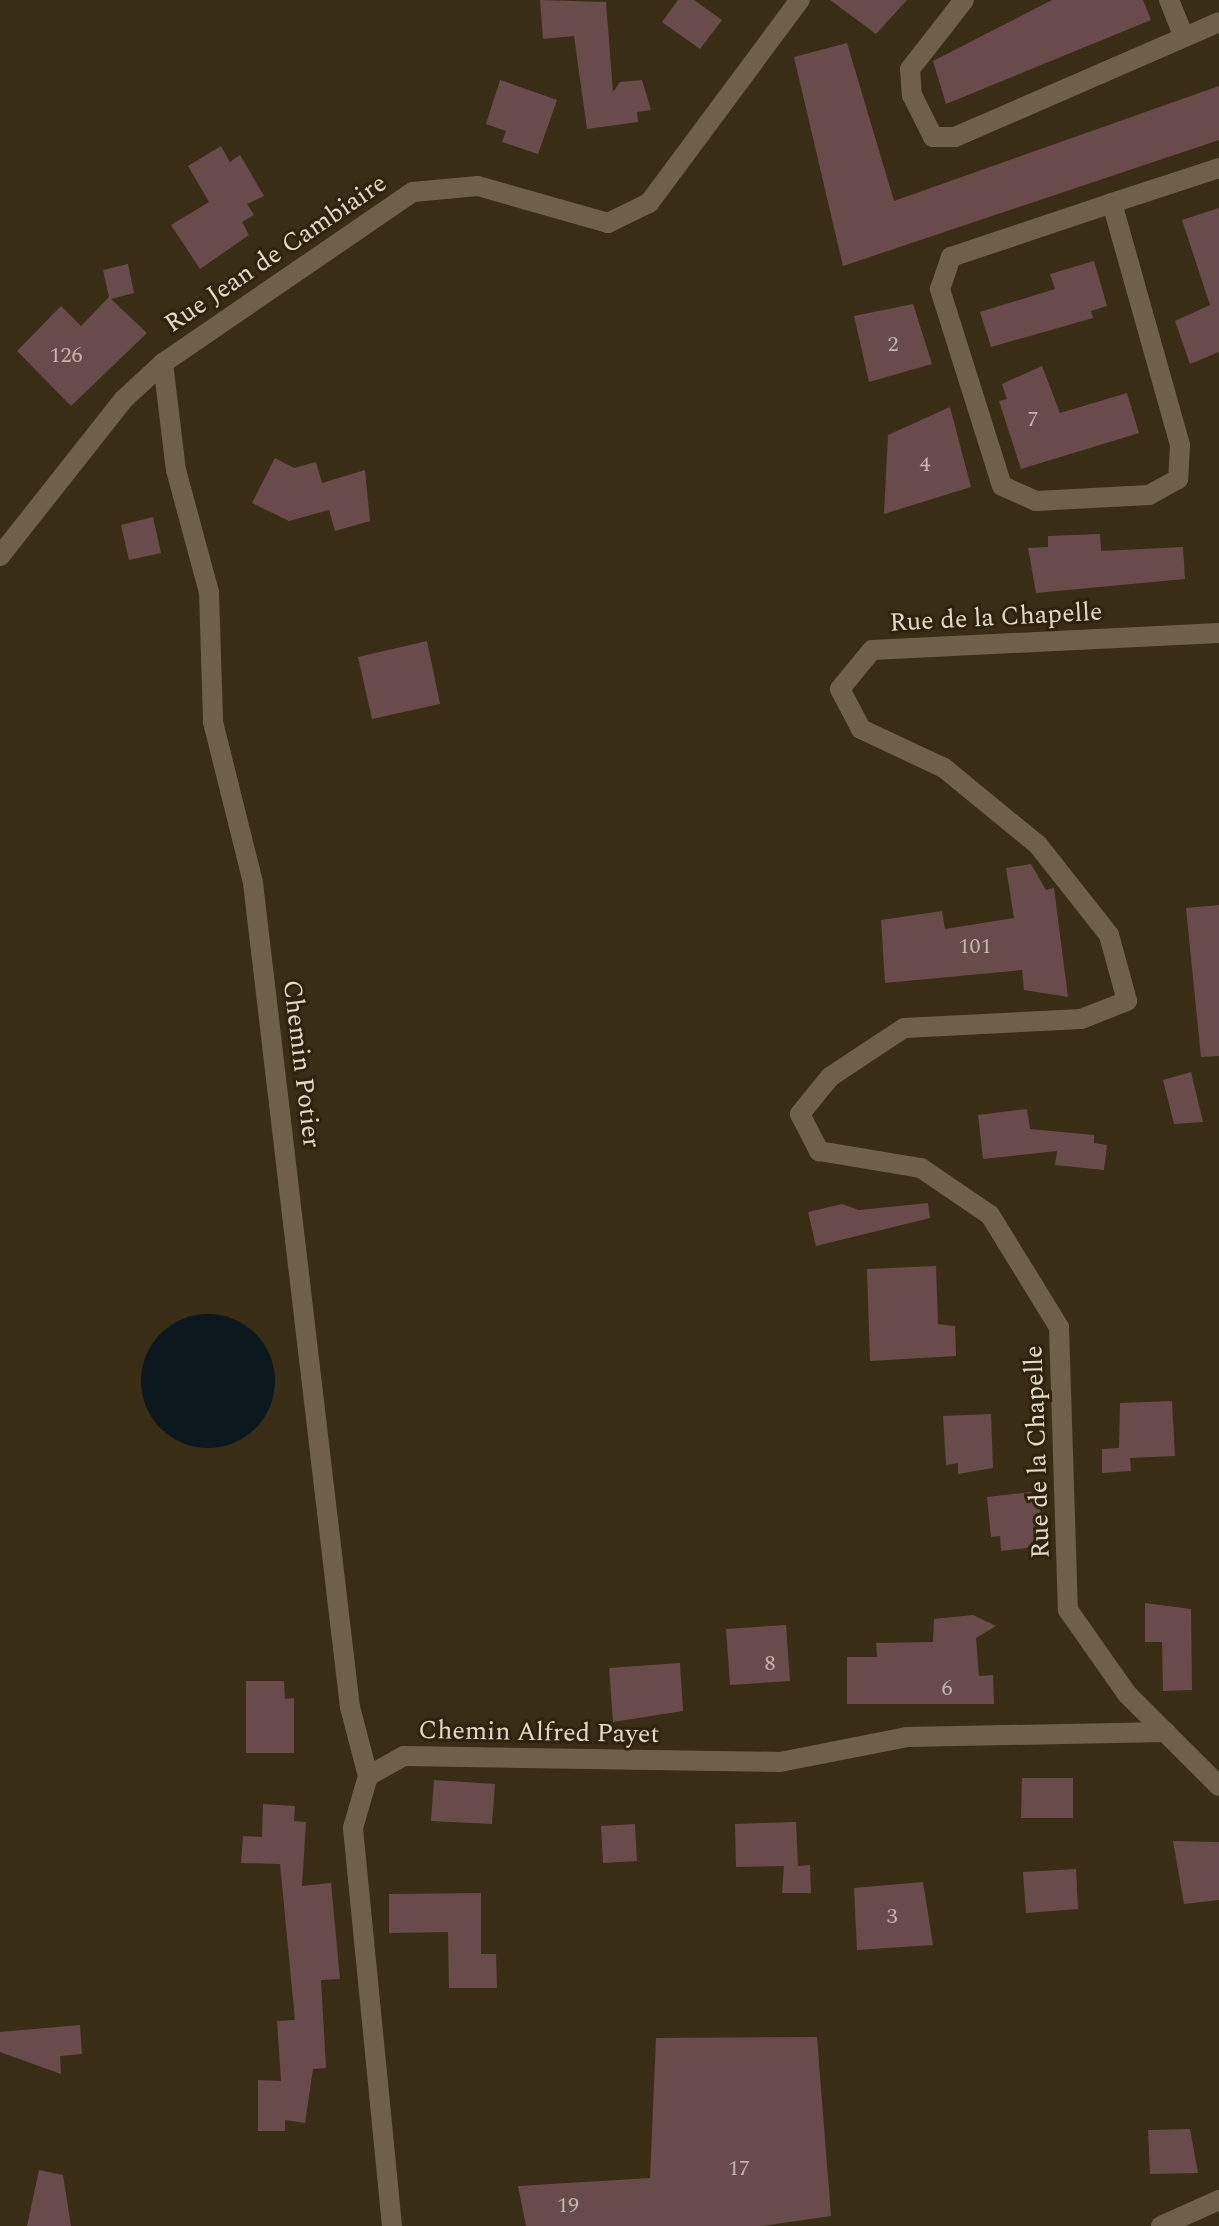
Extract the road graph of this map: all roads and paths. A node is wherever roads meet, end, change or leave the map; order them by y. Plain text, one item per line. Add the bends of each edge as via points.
1 (800, 0) edge
2 (964, 0) edge
3 (1169, 0) edge
4 (1219, 22) edge
5 (1184, 37) junction
6 (1219, 168) edge
7 (1112, 203) junction
8 (163, 363) junction
9 (0, 556) edge
10 (1219, 633) edge
11 (1166, 1732) junction
12 (368, 1776) junction
13 (1217, 1782) edge
14 (1219, 2200) edge
15 (392, 2226) edge
16 (1161, 2226) edge

1 - 8 street, Rue Jean de Cambiaire via 649,203 608,223 478,186 413,192
2 - 5 street via 910,69 920,120 933,137 955,137
3 - 5 street
4 - 5 street
6 - 7 street
7 - 7 street via 951,257 940,289 1002,486 1036,501 1149,495 1178,479 1180,445
8 - 9 street, Rue Jean de Cambiaire via 124,399
8 - 12 street, Chemin Potier via 176,470 209,592 213,722 253,883 350,1707
10 - 11 street, Rue de la Chapelle via 872,650 840,689 861,729 944,768 1038,845 1109,935 1127,1001 1081,1019 904,1028 830,1077 800,1114 819,1151 921,1168 990,1215 1059,1327 1069,1474 1068,1610 1127,1694
11 - 12 street, Chemin Alfred Payet via 907,1737 780,1762 404,1756
11 - 13 street, Rue de la Chapelle
12 - 15 street via 353,1828
14 - 16 street

